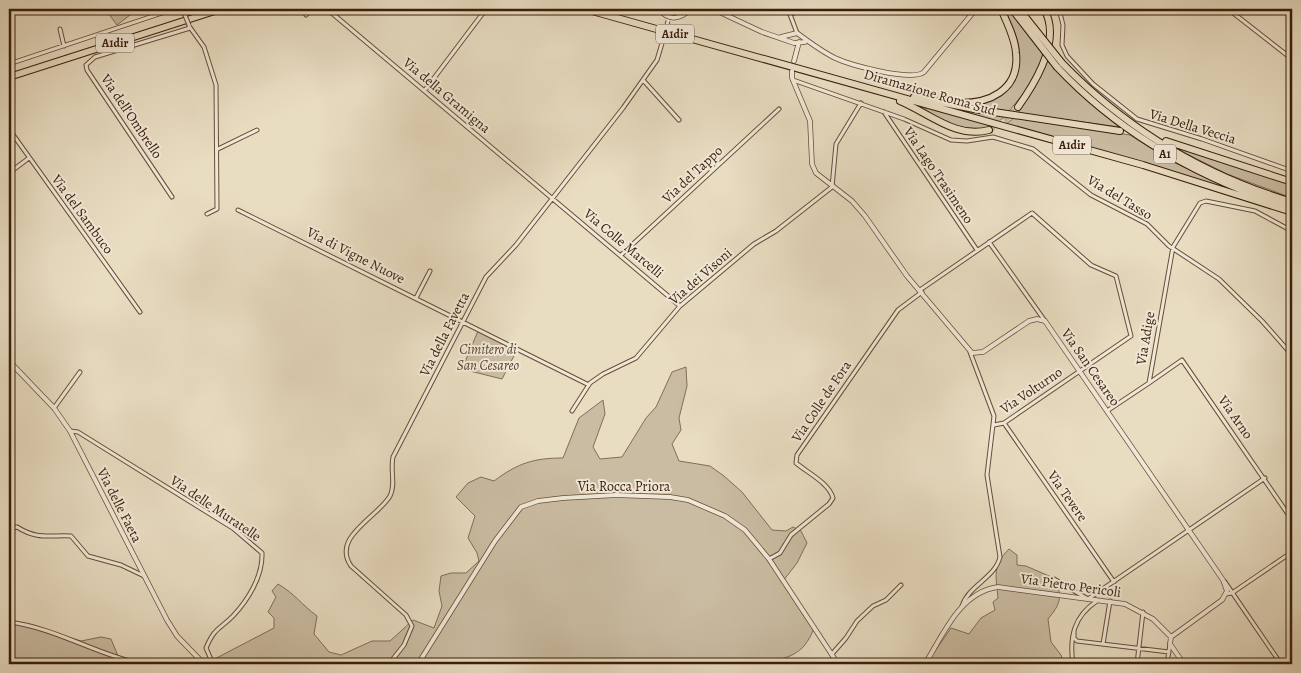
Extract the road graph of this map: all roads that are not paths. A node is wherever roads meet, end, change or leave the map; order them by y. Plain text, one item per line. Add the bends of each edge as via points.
1 (174, 9) edge
2 (210, 9) edge
3 (221, 9) edge
4 (312, 9) edge
5 (327, 9) edge
6 (486, 9) edge
7 (585, 9) edge
8 (599, 9) edge
9 (658, 9) edge
10 (690, 9) edge
11 (713, 9) edge
12 (788, 9) edge
13 (806, 9) edge
14 (976, 9) edge
15 (1001, 9) edge
16 (1012, 9) edge
17 (1019, 9) edge
18 (1044, 9) edge
19 (1059, 9) edge
20 (1228, 9) edge
21 (184, 11) edge
22 (790, 14) junction
23 (306, 15) dead end
24 (669, 18) junction
25 (189, 26) junction
26 (60, 29) dead end
27 (794, 34) junction
28 (781, 37) junction
29 (800, 39) junction
30 (793, 42) junction
31 (64, 46) junction
32 (797, 50) junction
33 (1292, 59) edge
34 (794, 61) dead end
35 (9, 64) edge
36 (1060, 65) junction
37 (792, 71) dead end
38 (9, 73) edge
39 (9, 77) edge
40 (643, 80) junction
41 (793, 80) junction
42 (425, 90) junction
43 (876, 90) junction
44 (930, 101) junction
45 (861, 104) junction
46 (1018, 107) tunnel mouth
47 (779, 109) dead end
48 (883, 112) junction
49 (679, 120) dead end
50 (9, 130) edge
51 (257, 130) dead end
52 (989, 130) tunnel mouth
53 (1120, 131) dead end
54 (1166, 141) dead end
55 (218, 149) junction
56 (29, 158) junction
57 (1292, 171) edge
58 (9, 173) edge
59 (1292, 182) edge
60 (832, 187) junction
61 (172, 197) dead end
62 (553, 198) junction
63 (1292, 202) edge
64 (1292, 208) edge
65 (238, 210) dead end
66 (1292, 212) edge
67 (207, 214) dead end
68 (1292, 231) edge
69 (989, 242) junction
70 (1172, 248) junction
71 (977, 250) junction
72 (621, 255) junction
73 (430, 271) dead end
74 (921, 291) junction
75 (416, 298) junction
76 (680, 306) junction
77 (140, 312) dead end
78 (1046, 321) junction
79 (463, 322) junction
80 (970, 352) junction
81 (1292, 355) edge
82 (9, 361) edge
83 (1080, 370) junction
84 (80, 372) dead end
85 (1149, 383) junction
86 (589, 384) junction
87 (54, 408) junction
88 (1107, 411) junction
89 (572, 412) dead end
90 (1004, 422) junction
91 (994, 425) junction
92 (70, 431) junction
93 (1264, 478) junction
94 (1292, 520) edge
95 (9, 529) edge
96 (1190, 530) junction
97 (1292, 552) edge
98 (769, 559) junction
99 (144, 576) junction
100 (1054, 580) dead end
101 (1114, 582) junction
102 (1224, 582) junction
103 (901, 585) dead end
104 (1232, 593) junction
105 (1226, 594) junction
106 (1088, 599) junction
107 (1098, 600) junction
108 (1110, 601) junction
109 (962, 606) junction
110 (1143, 612) junction
111 (9, 622) edge
112 (1074, 631) junction
113 (1171, 637) junction
114 (1103, 644) junction
115 (1170, 644) junction
116 (1139, 648) junction
117 (1169, 652) junction
118 (832, 654) junction
119 (1292, 658) edge
120 (141, 664) edge
121 (204, 664) edge
122 (213, 664) edge
123 (389, 664) edge
124 (418, 664) edge
125 (838, 664) edge
126 (925, 664) edge
127 (1073, 664) edge
128 (1137, 664) edge
129 (1167, 664) edge
130 (1184, 664) edge
131 (1281, 664) edge
132 (1286, 664) edge

1 - 31 street
2 - 38 highway, A1dir
3 - 39 highway, A1dir
4 - 23 street
5 - 42 street, Via della Gramigna
6 - 42 street
7 - 43 highway, Diramazione Roma Sud / A1dir
8 - 44 highway, Diramazione Roma Sud / A1dir
9 - 24 street
10 - 24 street via 681,17
11 - 28 street
12 - 22 street
13 - 22 street
14 - 29 street via 918,76 849,63
15 - 44 highway via 1016,50 1011,80 1002,92 986,101 971,103
16 - 36 highway, A1, bridge
17 - 36 highway, A1, bridge
18 - 46 highway via 1050,27 1047,52 1032,86
19 - 57 street, Via Della Veccia via 1063,25 1062,45 1068,58 1089,80 1138,120
20 - 33 street
21 - 25 street, bridge
22 - 27 street
24 - 40 street, Via della Favetta, bridge via 658,58
25 - 55 street via 204,47 215,81
25 - 61 street, Via dell'Ombrello via 95,57 86,65
26 - 31 street
27 - 28 street
27 - 29 street
27 - 30 street
28 - 30 street
29 - 30 street
29 - 32 street
30 - 32 street
31 - 35 street
32 - 34 street
36 - 63 highway, A1 via 1121,117 1172,152 1220,175
36 - 64 highway, A1 via 1103,111 1160,151 1212,178
37 - 41 street
40 - 49 street
40 - 62 street, Via della Favetta
41 - 45 street, Via del Tasso
41 - 60 street via 810,121 814,169
42 - 62 street, Via della Gramigna
43 - 52 highway via 957,130
43 - 66 highway, Diramazione Roma Sud / A1dir via 1143,165
44 - 53 highway, A1dir
45 - 48 street, Via del Tasso
45 - 60 street via 836,144
47 - 72 street, Via del Tappo
48 - 70 street, Via del Tasso via 951,140 995,137 1031,148 1091,195 1148,225
48 - 71 street, Via Lago Trasimeno
50 - 56 street, Via del Sambuco
51 - 55 street
54 - 59 highway
55 - 67 street via 218,209
56 - 58 street
56 - 77 street, Via del Sambuco
60 - 74 street via 866,216
60 - 76 street, Via dei Visoni via 754,244
62 - 72 street, Via Colle Marcelli
62 - 79 street, Via della Favetta via 516,245 486,276
65 - 75 street, Via di Vigne Nuove
68 - 70 street via 1255,211 1203,201
69 - 71 street
69 - 78 street
69 - 83 street, Via Volturno via 1032,213 1091,264 1116,276 1131,336
70 - 81 street, Via del Tasso via 1222,281
70 - 85 street, Via Adige
71 - 74 street
72 - 76 street, Via Colle Marcelli
73 - 75 street
74 - 80 street
74 - 98 street, Via Colle de Fora via 898,310 797,455 797,464 822,483 833,498 790,537 780,552
75 - 79 street, Via di Vigne Nuove
76 - 86 street, Via dei Visoni via 636,358
78 - 80 street, Via San Cesareo via 1032,320 983,352
78 - 83 street, Via San Cesareo
79 - 86 street, Via di Vigne Nuove
79 - 123 street, Via della Favetta via 393,457 390,496 357,529 347,552 351,566 406,615 412,626 404,645
80 - 91 street
82 - 87 street, Via delle Faeta
83 - 88 street, Via San Cesareo
83 - 90 street, Via Volturno
84 - 87 street
85 - 88 street, Via Adige
85 - 93 street, Via Arno via 1182,360
86 - 89 street, Via dei Visoni
87 - 92 street, Via delle Faeta
88 - 96 street, Via San Cesareo
90 - 91 street, Via Volturno
90 - 101 street, Via Tevere
91 - 109 street via 987,475 1000,558 994,570 968,593
92 - 99 street, Via delle Faeta
92 - 122 street, Via delle Muratelle via 78,432 234,530 262,553 254,585 235,614 215,629 206,648
93 - 94 street, Via Arno
93 - 96 street
95 - 99 street via 17,527 36,536 71,536 88,556 121,565
96 - 101 street
96 - 102 street, Via San Cesareo
97 - 104 street
98 - 118 street, Via Rocca Priora
98 - 124 street, Via Rocca Priora via 745,530 725,516 688,500 589,495 530,504 521,507 509,520
99 - 121 street, Via delle Faeta via 177,636
100 - 106 street
101 - 106 street
102 - 104 street
102 - 105 street, Via San Cesareo
103 - 118 street via 857,620
104 - 105 street
104 - 131 street
105 - 113 street via 1220,602
106 - 107 street, Via Pietro Pericoli
106 - 109 street, Via Pietro Pericoli via 1002,587 980,592
107 - 108 street, Via Pietro Pericoli
107 - 112 street via 1083,612
108 - 110 street, Via Pietro Pericoli via 1128,604
108 - 114 street
109 - 126 street
110 - 113 street, Via Pietro Pericoli via 1158,622
110 - 116 street
111 - 120 street via 48,630 103,654
112 - 114 street via 1076,640
112 - 127 street via 1071,642
113 - 115 street
114 - 116 street
115 - 117 street
115 - 130 street
116 - 117 street
116 - 128 street
117 - 129 street
118 - 125 street, Via Rocca Priora
119 - 132 street

